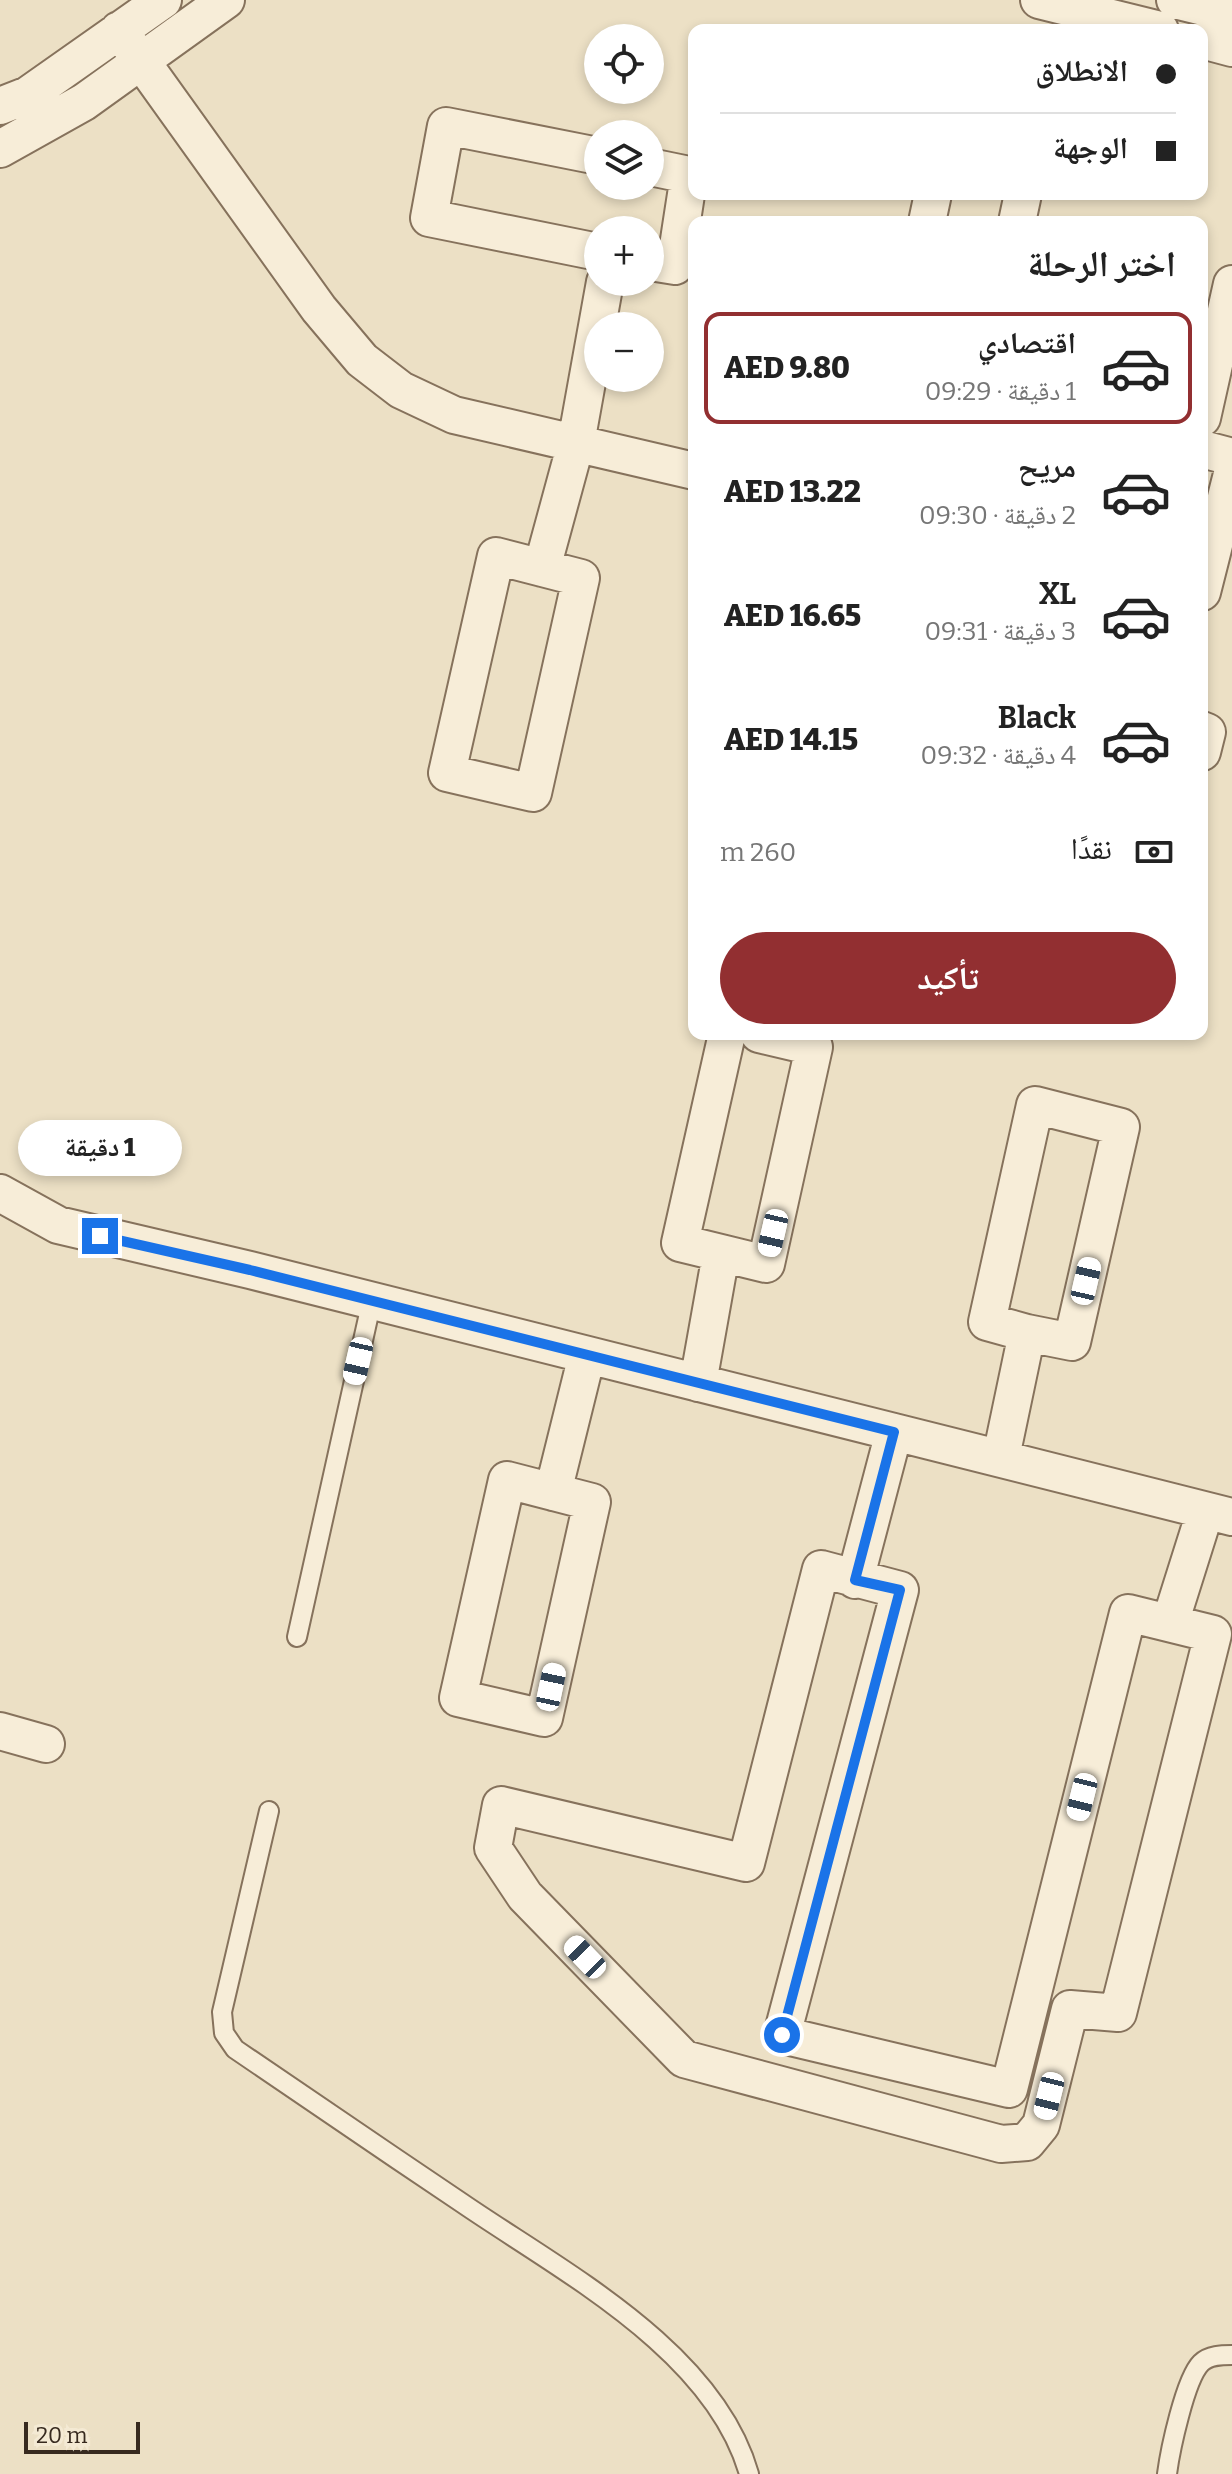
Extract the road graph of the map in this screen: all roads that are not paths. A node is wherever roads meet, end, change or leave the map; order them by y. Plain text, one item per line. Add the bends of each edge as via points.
1 (163, 0) edge
2 (226, 0) edge
3 (1039, 0) edge
4 (1175, 0) edge
5 (1232, 14) edge
6 (1136, 24) edge
7 (119, 30) junction
8 (1208, 42) edge
9 (1232, 48) edge
10 (141, 61) junction
11 (0, 106) edge
12 (0, 149) edge
13 (584, 153) edge
14 (664, 170) edge
15 (688, 175) edge
16 (688, 182) edge
17 (584, 249) edge
18 (664, 264) edge
19 (1232, 284) edge
20 (602, 296) edge
21 (1208, 391) edge
22 (576, 443) junction
23 (1208, 451) edge
24 (1232, 457) edge
25 (688, 470) edge
26 (1232, 474) edge
27 (542, 568) junction
28 (1208, 568) edge
29 (1208, 592) edge
30 (1232, 598) edge
31 (726, 1040) edge
32 (784, 1040) edge
33 (0, 1193) edge
34 (721, 1254) junction
35 (372, 1300) junction
36 (1027, 1333) junction
37 (587, 1355) junction
38 (698, 1383) junction
39 (894, 1432) junction
40 (1001, 1457) junction
41 (553, 1492) junction
42 (1219, 1514) edge
43 (855, 1580) junction
44 (1170, 1623) junction
45 (297, 1637) dead end
46 (0, 1731) edge
47 (46, 1744) dead end
48 (269, 1811) dead end
49 (1232, 2355) edge
50 (749, 2474) edge
51 (1167, 2474) edge

1 - 7 street
2 - 10 street
3 - 6 street
4 - 5 street
7 - 10 street
7 - 11 street via 28,95
8 - 9 street
10 - 12 street via 84,102
10 - 22 street via 319,309 362,360 401,390 454,415
13 - 17 street via 446,126 429,218
14 - 15 street
16 - 18 street via 675,266
19 - 21 street
20 - 22 street
22 - 25 street
22 - 27 street
23 - 24 street
26 - 28 street
27 - 27 street via 496,556 447,773 533,793 581,578
29 - 30 street
31 - 34 street via 680,1243
32 - 34 street via 814,1047 766,1264
33 - 35 street via 58,1225
34 - 38 street
35 - 37 street
35 - 45 lane
36 - 36 street via 1072,1342 1121,1127 1035,1105 987,1322
36 - 40 street
37 - 38 street
37 - 41 street
38 - 39 street
39 - 40 street
39 - 43 street
40 - 42 street
41 - 41 street via 507,1480 458,1698 544,1718 592,1502
42 - 44 street
43 - 44 street via 900,1590 782,2035 1009,2089 1128,1613
43 - 44 street via 821,1569 746,1863 501,1805 493,1848 525,1896 684,2059 1001,2144 1027,2142 1041,2125 1070,2009 1118,2013 1213,1634
46 - 47 street
48 - 50 lane via 222,2012 224,2033 235,2049 639,2323 707,2392
49 - 51 lane via 1202,2363 1193,2378

